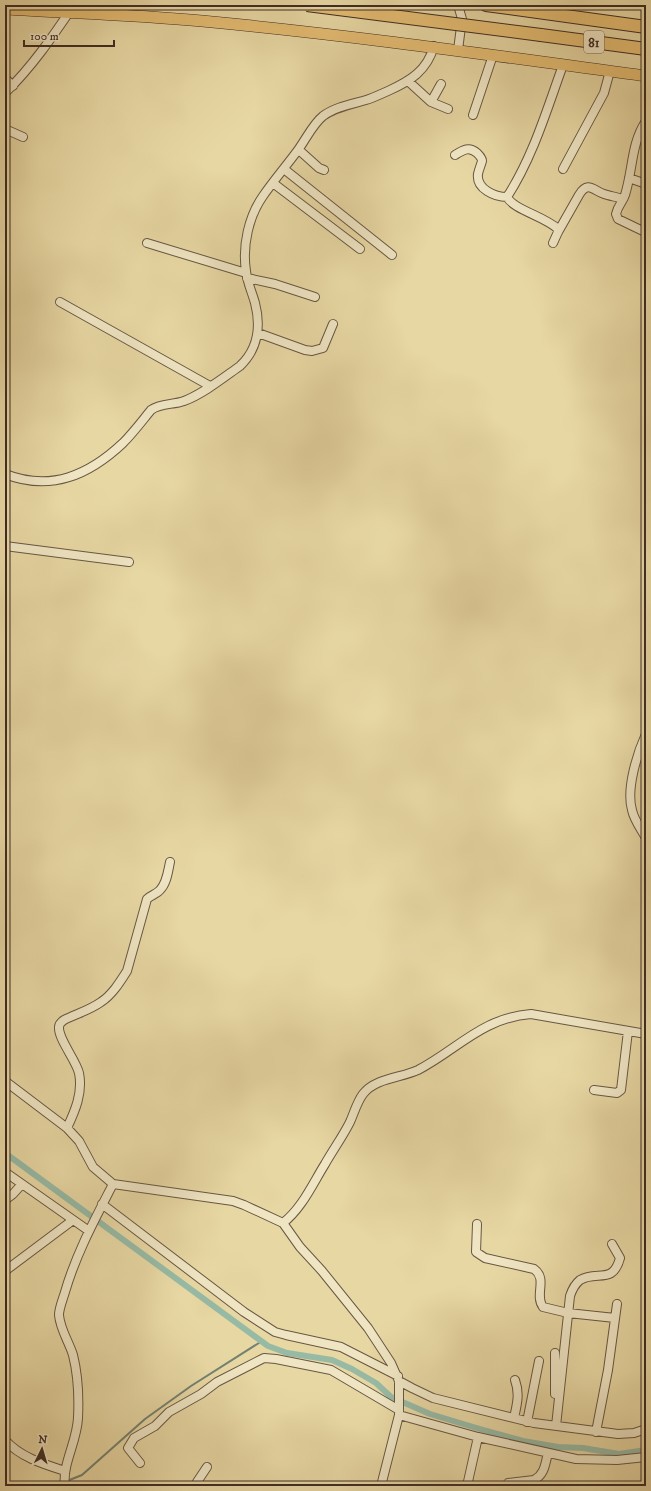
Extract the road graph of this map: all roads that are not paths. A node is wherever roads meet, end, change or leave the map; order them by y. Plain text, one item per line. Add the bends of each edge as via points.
1 (307, 5) edge
2 (458, 5) edge
3 (486, 5) edge
4 (5, 9) edge
5 (72, 9) edge
6 (646, 27) edge
7 (434, 46) junction
8 (646, 49) edge
9 (458, 50) junction
10 (493, 55) junction
11 (563, 65) junction
12 (610, 71) junction
13 (646, 76) edge
14 (5, 78) edge
15 (408, 81) junction
16 (441, 84) dead end
17 (12, 86) junction
18 (5, 93) edge
19 (431, 102) junction
20 (448, 108) dead end
21 (473, 115) dead end
22 (646, 121) edge
23 (5, 129) edge
24 (23, 137) dead end
25 (298, 150) junction
26 (455, 155) dead end
27 (284, 168) junction
28 (563, 169) dead end
29 (324, 170) dead end
30 (629, 178) junction
31 (273, 183) junction
32 (646, 184) edge
33 (507, 197) junction
34 (623, 199) junction
35 (558, 232) junction
36 (646, 232) edge
37 (147, 243) dead end
38 (553, 243) dead end
39 (360, 249) dead end
40 (392, 255) dead end
41 (247, 276) junction
42 (315, 297) dead end
43 (60, 302) dead end
44 (333, 324) dead end
45 (258, 333) junction
46 (210, 386) junction
47 (5, 474) edge
48 (5, 546) edge
49 (129, 562) dead end
50 (646, 734) edge
51 (646, 838) edge
52 (170, 862) dead end
53 (628, 1031) junction
54 (646, 1034) edge
55 (5, 1081) edge
56 (594, 1090) dead end
57 (67, 1128) junction
58 (5, 1172) edge
59 (22, 1184) junction
60 (113, 1184) junction
61 (5, 1200) edge
62 (101, 1207) junction
63 (73, 1220) junction
64 (283, 1223) junction
65 (477, 1224) dead end
66 (90, 1228) junction
67 (612, 1244) dead end
68 (5, 1272) edge
69 (617, 1304) dead end
70 (568, 1313) junction
71 (614, 1318) junction
72 (555, 1353) dead end
73 (539, 1361) dead end
74 (515, 1380) dead end
75 (399, 1381) junction
76 (399, 1410) junction
77 (514, 1418) junction
78 (527, 1422) junction
79 (557, 1423) junction
80 (646, 1429) edge
81 (596, 1432) junction
82 (478, 1437) junction
83 (5, 1440) edge
84 (548, 1453) junction
85 (646, 1457) edge
86 (140, 1463) dead end
87 (207, 1468) dead end
88 (65, 1479) edge
89 (508, 1483) dead end
90 (198, 1486) edge
91 (381, 1486) edge
92 (468, 1486) edge

1 - 8 highway, 81, bridge
2 - 9 street via 462,19
3 - 6 highway, 81
4 - 5 main road
5 - 7 main road
5 - 17 street via 40,54
7 - 9 main road
7 - 15 street via 421,70
9 - 10 main road
10 - 11 main road
10 - 21 street
11 - 12 main road
11 - 33 street via 543,120 516,183
12 - 13 main road
12 - 28 street via 604,92
14 - 17 street
15 - 19 street
15 - 25 street via 324,115
16 - 19 street
17 - 18 street
19 - 20 street
22 - 30 street via 635,146
23 - 24 street
25 - 27 street
25 - 29 street
26 - 33 street via 468,149 476,152 482,160 478,175 480,184 490,193
27 - 31 street
27 - 40 street
30 - 32 street
30 - 34 street
31 - 39 street
31 - 41 street via 251,219 246,243
33 - 35 street via 513,205 555,226
34 - 35 street via 601,193 596,189 582,190
34 - 36 street via 617,207 616,217
35 - 38 street
37 - 41 street
41 - 42 street
41 - 45 street via 256,308
43 - 46 street
44 - 45 street via 323,348 312,351
45 - 46 street via 246,360
46 - 47 street via 184,401 155,407 124,442 80,474 43,481 23,480
48 - 49 street
50 - 51 street via 632,779 630,801 635,818
52 - 57 street via 164,886 147,899 127,970 121,981 101,1002 64,1020 58,1026 74,1060 80,1081 78,1099
53 - 54 street
53 - 56 street via 621,1090 617,1093
53 - 64 street via 531,1014 510,1017 480,1030 434,1061 370,1087 363,1094 349,1123 301,1204
55 - 57 street
57 - 60 street via 79,1141 93,1166
58 - 59 street
59 - 61 street
59 - 63 street
60 - 62 street
60 - 64 street via 233,1201
62 - 66 street
62 - 75 street via 265,1327 286,1335 341,1346
63 - 66 street
63 - 68 street
64 - 75 street via 368,1328 391,1363
65 - 70 street via 476,1252 485,1258 534,1269 541,1282 539,1301 543,1307
66 - 88 street via 68,1280 59,1314 76,1370 78,1392 77,1431
67 - 70 street via 620,1258 618,1266 607,1275 580,1280 570,1296
69 - 71 street
70 - 71 street
70 - 79 street
71 - 81 street via 608,1370
72 - 79 street via 554,1414
73 - 78 street
74 - 77 street via 518,1398
75 - 76 street
75 - 77 street via 433,1398
76 - 82 street
76 - 86 street via 331,1370 264,1358 171,1410 155,1426 134,1438 128,1448
76 - 91 street
77 - 78 street
78 - 79 street
79 - 81 street
80 - 81 street via 618,1434
82 - 84 street
82 - 92 street
83 - 88 street via 27,1457
84 - 85 street via 576,1459 617,1460
84 - 89 street via 542,1475 538,1478
87 - 90 street via 197,1482

